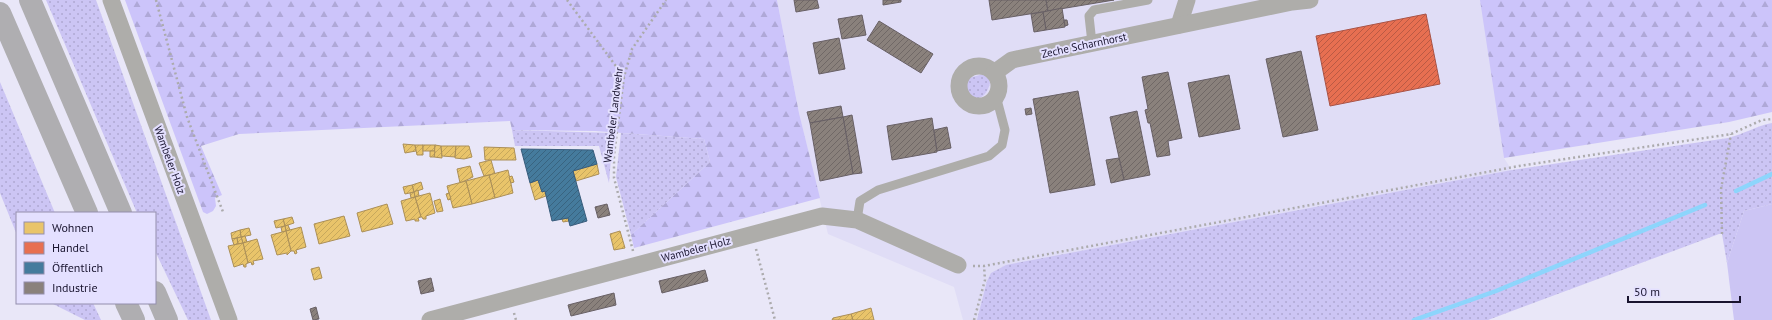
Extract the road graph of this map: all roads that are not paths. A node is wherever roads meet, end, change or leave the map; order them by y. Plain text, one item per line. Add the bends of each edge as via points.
1 (30, 0) edge
2 (111, 0) edge
3 (1148, 0) edge
4 (1187, 0) edge
5 (1310, 0) edge
6 (1293, 1) edge
7 (0, 13) edge
8 (1179, 25) junction
9 (1092, 43) junction
10 (994, 73) junction
11 (996, 96) junction
12 (87, 212) edge
13 (121, 212) edge
14 (857, 220) junction
15 (958, 265) road end
16 (156, 294) edge
17 (126, 304) edge
18 (134, 320) edge
19 (167, 320) edge
20 (229, 320) edge
21 (430, 320) edge

1 - 13 highway
2 - 20 street, Wambeler Holz
3 - 9 lane via 1094,10 1089,16
4 - 8 street
5 - 6 street, Zeche Scharnhorst
6 - 8 street, Zeche Scharnhorst
7 - 12 highway
8 - 9 street, Zeche Scharnhorst
9 - 10 street, Zeche Scharnhorst via 1012,60
10 - 11 street via 998,87
10 - 11 street via 982,66 968,68 960,79 959,87 961,94 971,104 985,104
11 - 14 lane via 1005,130 1002,145 989,156 878,190 860,201
14 - 15 street, Wambeler Holz
14 - 21 street, Wambeler Holz via 822,216
16 - 19 highway
17 - 18 highway

